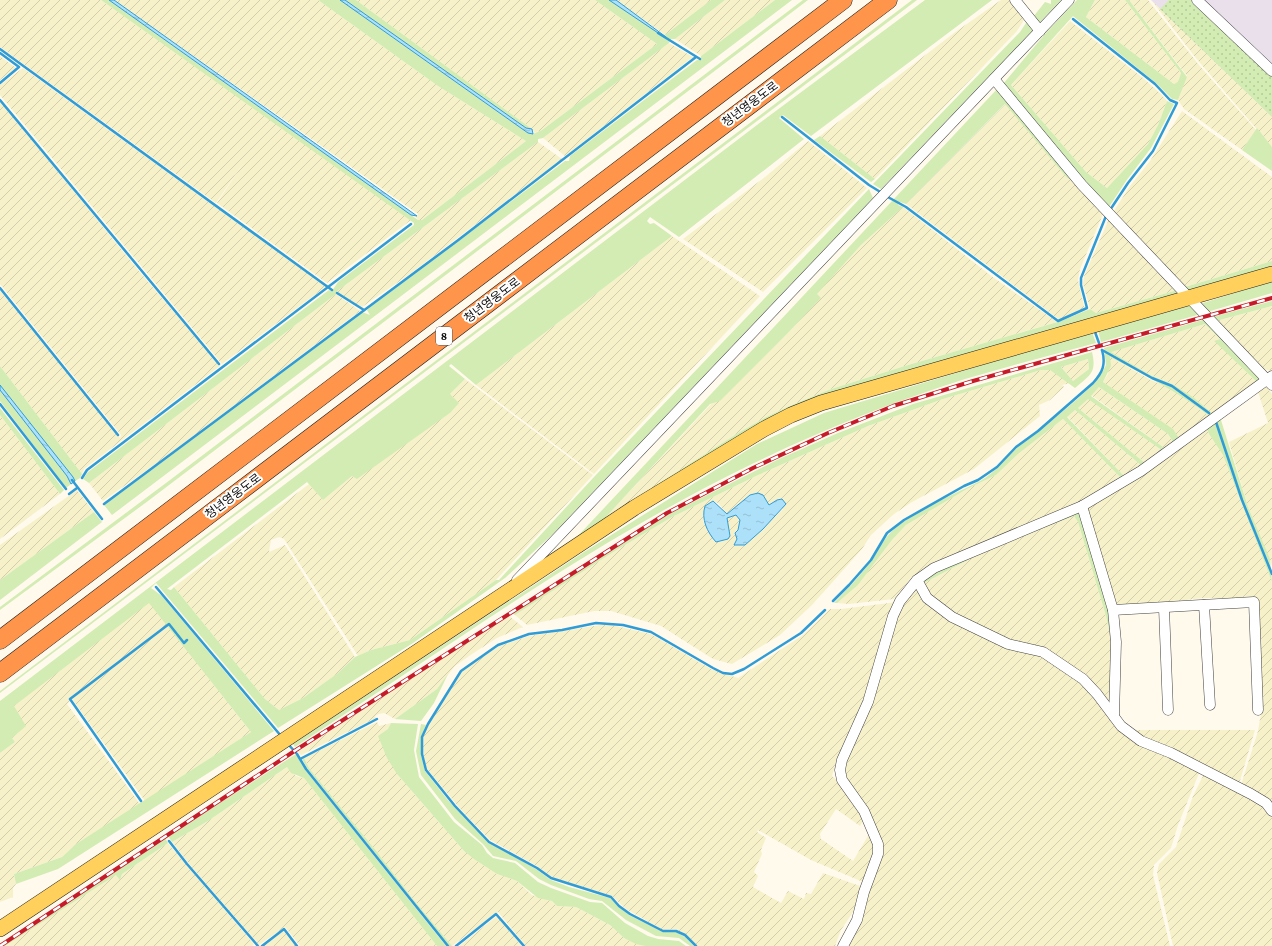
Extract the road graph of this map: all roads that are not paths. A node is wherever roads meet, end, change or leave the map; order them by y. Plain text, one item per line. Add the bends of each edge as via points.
1 (843, 0) edge
2 (888, 0) edge
3 (1015, 0) edge
4 (1070, 0) edge
5 (1197, 0) edge
6 (1040, 31) junction
7 (1272, 71) edge
8 (994, 79) junction
9 (1272, 274) edge
10 (1188, 298) junction
11 (1271, 380) edge
12 (1082, 506) junction
13 (917, 580) junction
14 (501, 598) junction
15 (1204, 605) junction
16 (1164, 608) junction
17 (1113, 610) junction
18 (0, 640) edge
19 (0, 673) edge
20 (1210, 705) dead end
21 (1168, 710) dead end
22 (1258, 710) dead end
23 (1114, 716) junction
24 (1272, 811) edge
25 (20, 916) junction
26 (0, 922) edge
27 (0, 929) edge
28 (843, 946) edge

1 - 18 highway, 8
2 - 19 highway, 청년영웅도로 / 8
3 - 6 street
4 - 6 street
5 - 7 street
6 - 8 street
8 - 10 street via 1082,185
8 - 14 street
9 - 10 main road
10 - 11 street
10 - 14 main road via 821,403 792,415 764,429 634,508
11 - 12 street via 1141,471
12 - 13 street via 956,558 934,568
12 - 17 street
13 - 23 street via 927,598 952,617 1008,644 1042,652 1083,679
13 - 28 street via 900,601 893,616 868,702 842,760 842,780 864,811 878,844 878,854 857,920
14 - 25 main road
15 - 16 street
15 - 20 street
15 - 22 street via 1254,602
16 - 17 street
16 - 21 street
17 - 23 street via 1116,642
23 - 24 street via 1121,726 1141,741 1171,753 1251,794 1266,803
25 - 26 main road
25 - 27 main road

